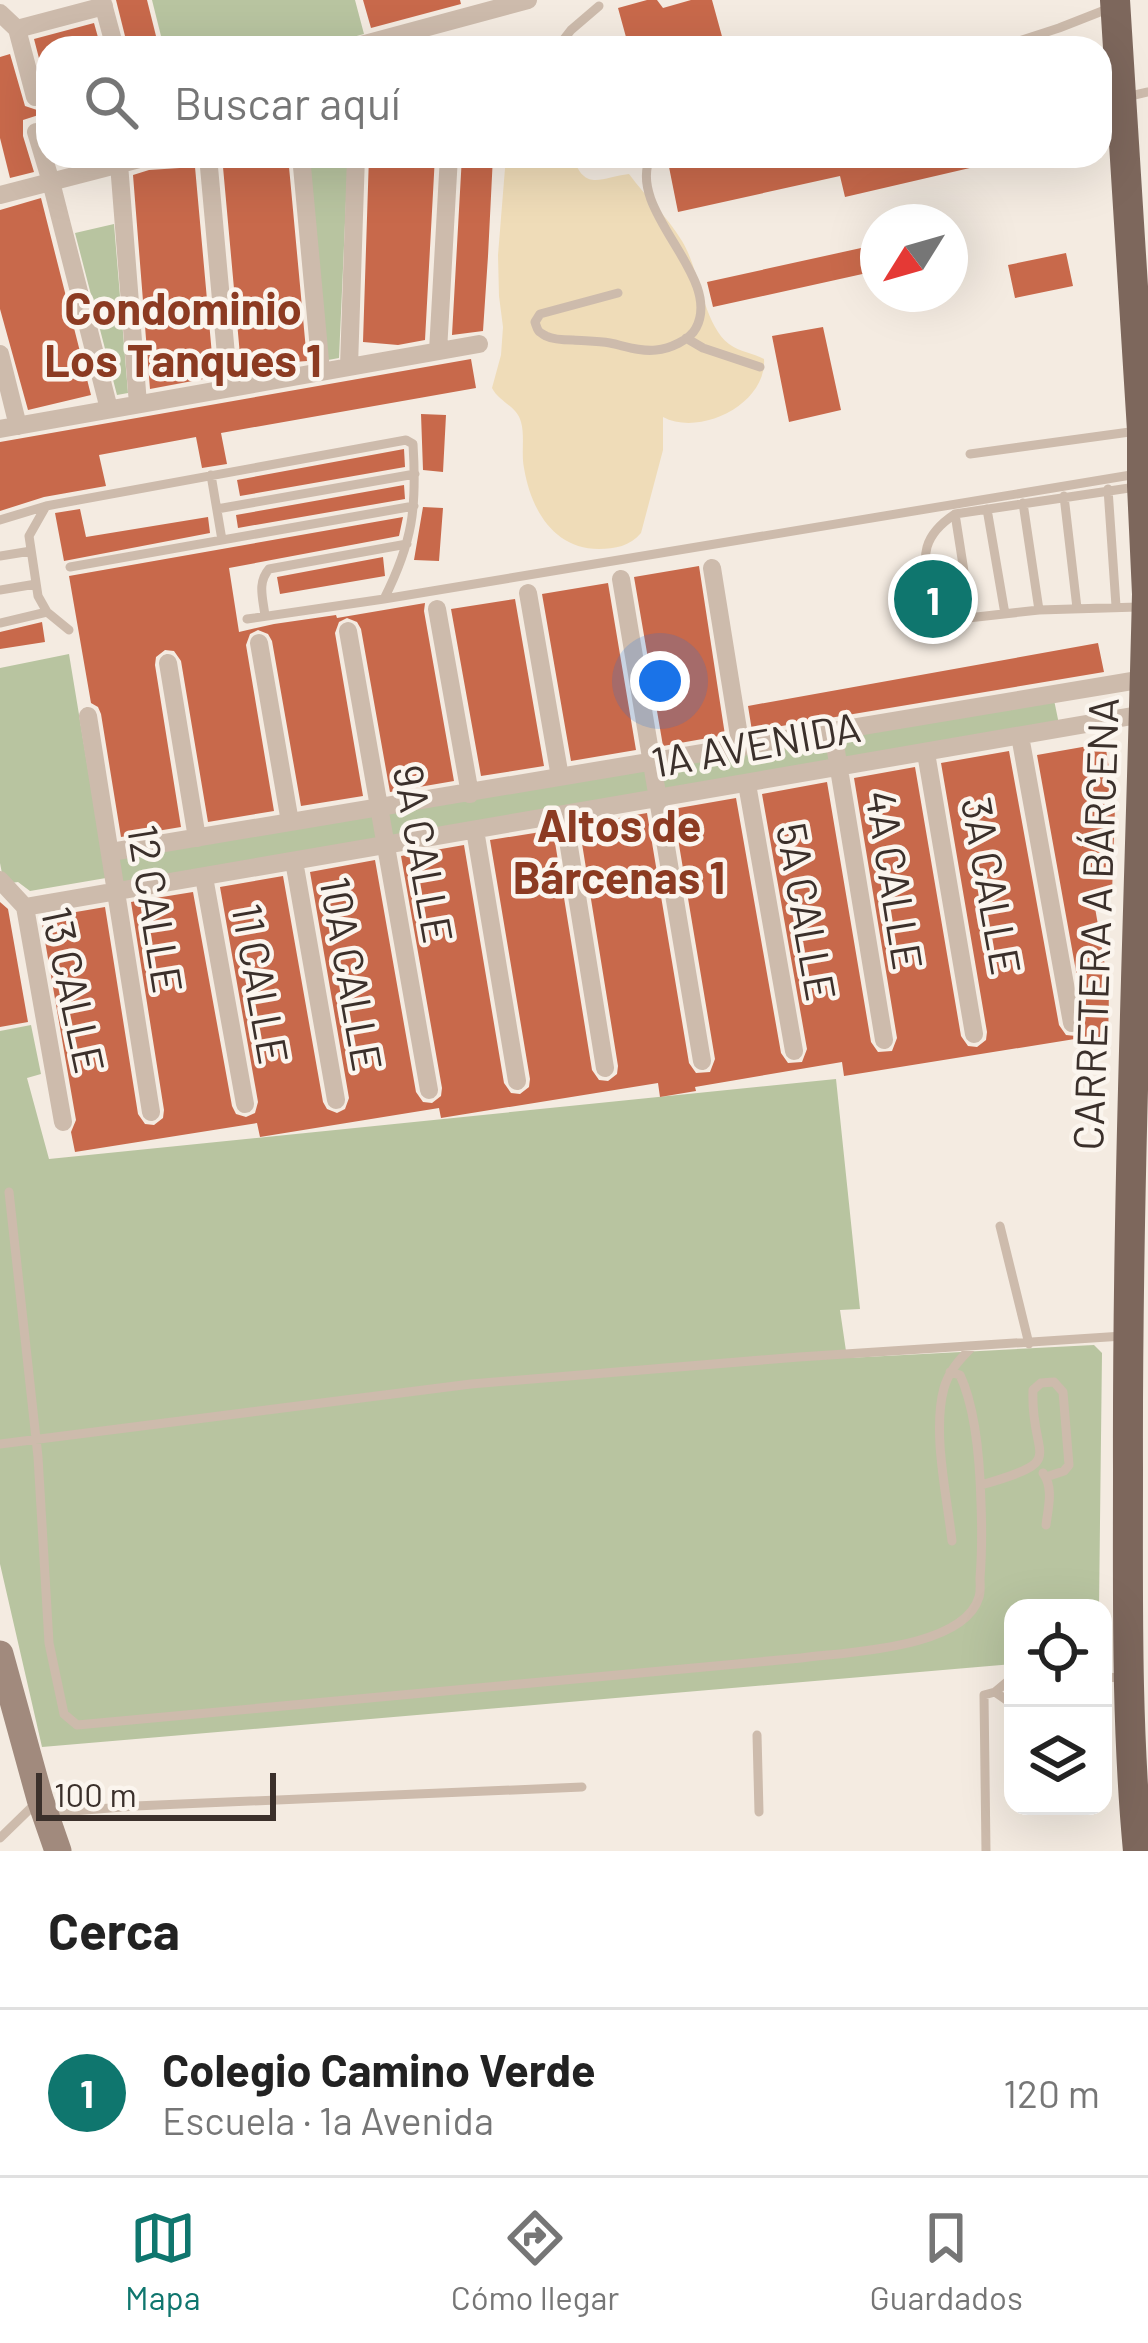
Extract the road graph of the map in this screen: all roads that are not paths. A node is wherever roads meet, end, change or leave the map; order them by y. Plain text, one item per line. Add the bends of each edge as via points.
1 (528, 0) edge
2 (103, 3) edge
3 (507, 3) edge
4 (1115, 3) edge
5 (599, 6) dead end
6 (0, 13) edge
7 (17, 29) junction
8 (112, 36) edge
9 (392, 36) edge
10 (566, 36) edge
11 (1035, 36) edge
12 (1134, 95) edge
13 (35, 97) dead end
14 (53, 168) edge
15 (61, 168) edge
16 (103, 168) edge
17 (119, 168) edge
18 (209, 168) edge
19 (302, 168) edge
20 (356, 168) edge
21 (447, 168) edge
22 (645, 168) edge
23 (59, 179) junction
24 (0, 195) edge
25 (1140, 273) edge
26 (618, 293) dead end
27 (1141, 314) edge
28 (686, 338) junction
29 (478, 344) dead end
30 (438, 351) junction
31 (0, 355) edge
32 (349, 366) junction
33 (760, 367) dead end
34 (321, 371) junction
35 (230, 388) junction
36 (138, 404) junction
37 (109, 410) junction
38 (9, 428) edge
39 (1142, 430) junction
40 (970, 454) dead end
41 (415, 474) junction
42 (211, 475) junction
43 (1142, 480) junction
44 (1108, 490) junction
45 (1064, 496) junction
46 (1023, 503) junction
47 (46, 506) junction
48 (414, 506) junction
49 (217, 508) junction
50 (987, 509) junction
51 (955, 514) junction
52 (0, 520) edge
53 (222, 540) junction
54 (407, 544) junction
55 (32, 550) junction
56 (0, 556) edge
57 (70, 567) dead end
58 (712, 568) dead end
59 (622, 579) dead end
60 (36, 584) junction
61 (0, 590) edge
62 (528, 592) dead end
63 (384, 599) junction
64 (1139, 601) edge
65 (1077, 608) junction
66 (437, 609) dead end
67 (1039, 610) junction
68 (47, 612) junction
69 (1005, 614) junction
70 (265, 616) junction
71 (971, 616) junction
72 (247, 619) dead end
73 (0, 623) edge
74 (69, 631) dead end
75 (348, 631) dead end
76 (259, 643) dead end
77 (168, 663) dead end
78 (1144, 679) junction
79 (1144, 714) junction
80 (88, 716) dead end
81 (832, 733) junction
82 (1020, 736) junction
83 (741, 748) junction
84 (926, 753) junction
85 (652, 762) junction
86 (838, 767) junction
87 (560, 777) junction
88 (747, 784) junction
89 (470, 794) junction
90 (658, 798) junction
91 (378, 808) junction
92 (564, 816) junction
93 (290, 822) junction
94 (475, 830) junction
95 (197, 838) junction
96 (384, 846) junction
97 (110, 852) junction
98 (294, 861) junction
99 (204, 877) junction
100 (0, 880) edge
101 (116, 892) junction
102 (25, 907) junction
103 (1072, 1023) dead end
104 (974, 1034) dead end
105 (884, 1040) dead end
106 (794, 1051) dead end
107 (702, 1060) dead end
108 (605, 1068) dead end
109 (517, 1081) dead end
110 (428, 1090) dead end
111 (337, 1100) dead end
112 (245, 1104) dead end
113 (151, 1112) dead end
114 (63, 1122) dead end
115 (9, 1192) dead end
116 (1000, 1226) dead end
117 (1128, 1336) junction
118 (1028, 1344) junction
119 (970, 1348) junction
120 (950, 1372) junction
121 (35, 1439) junction
122 (0, 1444) edge
123 (1035, 1465) junction
124 (1046, 1477) junction
125 (981, 1485) junction
126 (1046, 1525) dead end
127 (952, 1541) dead end
128 (0, 1656) edge
129 (1116, 1677) edge
130 (1004, 1684) edge
131 (995, 1691) junction
132 (1004, 1698) edge
133 (757, 1735) dead end
134 (582, 1787) dead end
135 (43, 1806) junction
136 (759, 1812) dead end
137 (0, 1838) edge
138 (58, 1851) edge
139 (986, 1851) edge
140 (1138, 1851) edge

1 - 3 street
2 - 7 street
2 - 8 street
3 - 9 street
4 - 11 lane
4 - 12 main road, CARRETERA A BÁRCENA
5 - 10 lane
6 - 7 street
7 - 13 street
12 - 25 main road, CARRETERA A BÁRCENA via 1132,217
14 - 23 street
15 - 23 street
16 - 23 street
17 - 36 street
18 - 35 street
19 - 34 street
20 - 32 street
21 - 30 street
22 - 28 lane via 650,198 699,297 698,325
23 - 24 street
23 - 37 street
25 - 27 main road, CARRETERA A BÁRCENA
26 - 28 lane via 540,314 538,332 657,350
27 - 39 main road, CARRETERA A BÁRCENA
28 - 33 lane
29 - 30 street
30 - 32 street
31 - 38 street
32 - 34 street
34 - 35 street
35 - 36 street
36 - 37 street
37 - 38 street
39 - 40 lane
39 - 43 main road, CARRETERA A BÁRCENA
41 - 42 lane via 406,440
41 - 48 lane
41 - 49 lane
42 - 47 lane
42 - 49 lane
43 - 44 lane
43 - 63 lane
43 - 64 main road, CARRETERA A BÁRCENA
44 - 45 lane
44 - 64 lane
45 - 46 lane
45 - 65 lane
46 - 50 lane
46 - 67 lane
47 - 52 lane
47 - 55 lane via 30,532
48 - 53 lane
48 - 54 lane
49 - 53 lane
50 - 51 lane
50 - 69 lane
51 - 71 lane
51 - 71 lane via 923,560 940,614
53 - 57 lane
54 - 63 lane
54 - 70 lane via 269,568 261,588
55 - 56 lane
55 - 60 lane
58 - 83 street
59 - 85 street
60 - 61 lane
60 - 68 lane
62 - 87 street
63 - 70 lane
64 - 65 lane
64 - 78 main road, CARRETERA A BÁRCENA
65 - 67 lane
66 - 89 street
67 - 69 lane
68 - 73 lane
68 - 74 lane
69 - 71 lane
70 - 72 lane
75 - 91 street, 9A CALLE
76 - 93 street, 10A CALLE
77 - 95 street
78 - 79 main road, CARRETERA A BÁRCENA
78 - 81 street, 1A AVENIDA
79 - 82 street, 1A AVENIDA
79 - 117 main road, CARRETERA A BÁRCENA
80 - 97 street, 12 CALLE
81 - 83 street, 1A AVENIDA
81 - 86 street, 4A CALLE
82 - 84 street, 1A AVENIDA
82 - 103 street
83 - 85 street, 1A AVENIDA
84 - 86 street, 1A AVENIDA
84 - 104 street, 3A CALLE
85 - 87 street, 1A AVENIDA
85 - 90 street
86 - 88 street, 1A AVENIDA
86 - 105 street, 4A CALLE
87 - 89 street, 1A AVENIDA
88 - 90 street, 1A AVENIDA
88 - 106 street, 5A CALLE
89 - 91 street, 1A AVENIDA
90 - 92 street, 1A AVENIDA
90 - 107 street
91 - 93 street, 1A AVENIDA
91 - 96 street, 9A CALLE
92 - 94 street, 1A AVENIDA
92 - 108 street
93 - 95 street, 1A AVENIDA
94 - 96 street, 1A AVENIDA
94 - 109 street
95 - 97 street, 1A AVENIDA
96 - 98 street, 1A AVENIDA
96 - 110 street, 9A CALLE
97 - 101 street, 12 CALLE
98 - 99 street, 1A AVENIDA
98 - 111 street, 10A CALLE
99 - 101 street, 1A AVENIDA
99 - 112 street, 11 CALLE
100 - 102 street, 13 CALLE
101 - 102 street, 1A AVENIDA
101 - 113 street, 12 CALLE
102 - 114 street, 13 CALLE
115 - 121 lane
116 - 118 lane
117 - 118 lane
117 - 129 main road, CARRETERA A BÁRCENA
118 - 119 lane
119 - 120 lane
119 - 121 lane via 471,1384
120 - 125 lane via 967,1390
120 - 127 lane via 940,1424
121 - 122 lane
121 - 125 lane via 49,1643 64,1714 77,1725 905,1645 941,1633 979,1599
123 - 124 lane
123 - 124 lane via 1042,1452 1034,1390 1054,1382 1064,1392 1070,1465
123 - 125 lane
124 - 126 lane
128 - 135 main road
129 - 140 main road, CARRETERA A BÁRCENA
130 - 131 lane
131 - 132 lane
131 - 139 lane via 984,1696
133 - 136 lane
134 - 135 lane
135 - 137 lane
135 - 138 main road

